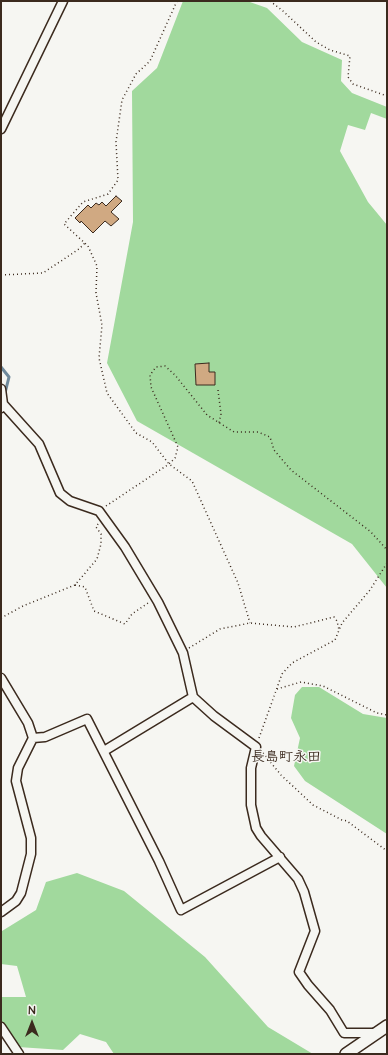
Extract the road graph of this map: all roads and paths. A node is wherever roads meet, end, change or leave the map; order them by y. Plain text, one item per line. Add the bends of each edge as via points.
1 (63, 1) edge
2 (177, 1) edge
3 (270, 1) edge
4 (387, 96) edge
5 (3, 118) edge
6 (1, 129) edge
7 (85, 243) junction
8 (1, 275) edge
9 (1, 389) edge
10 (218, 390) dead end
11 (2, 406) edge
12 (219, 423) junction
13 (169, 464) junction
14 (101, 513) junction
15 (387, 550) edge
16 (387, 562) edge
17 (75, 585) junction
18 (155, 598) junction
19 (1, 618) edge
20 (250, 623) junction
21 (339, 630) junction
22 (183, 653) junction
23 (1, 678) edge
24 (276, 689) junction
25 (193, 697) junction
26 (387, 715) edge
27 (32, 738) junction
28 (256, 747) junction
29 (104, 751) junction
30 (387, 851) edge
31 (280, 857) junction
32 (1, 912) edge
33 (387, 1026) edge
34 (1, 1027) edge
35 (378, 1033) junction
36 (19, 1054) edge
37 (346, 1054) edge

1 - 5 street
2 - 7 path via 150,61 136,74 122,100 116,142 118,180 108,194 83,202 64,224
3 - 4 path via 316,42 330,50 350,56 348,77 353,84
5 - 6 street
7 - 8 path via 42,273
7 - 13 path via 97,266 96,293 102,325 99,358 107,393 136,433 152,442
9 - 11 street
10 - 12 path via 222,414
11 - 14 street via 39,444 60,493 70,501
12 - 13 path via 207,415 175,375 165,366 156,366 150,375 151,388 178,447 175,458
12 - 15 path via 234,432 258,432 270,437 274,450 291,470 371,532
13 - 14 path
13 - 20 path via 192,481 238,583
14 - 17 path via 96,527 101,534 97,559
14 - 18 street via 125,547
16 - 21 path via 370,590
17 - 18 path via 86,587 94,611 125,624 132,614
17 - 19 path
18 - 22 street
20 - 21 path via 294,627 334,617
20 - 22 path via 220,629
21 - 24 path via 331,643 292,663 282,674
22 - 25 street
23 - 27 street via 28,723
24 - 26 path via 301,682 323,686 377,713
24 - 28 path
25 - 28 street
25 - 29 street
27 - 29 street via 45,737 87,719
27 - 32 street via 18,768 16,781 31,838 30,854 21,893 16,901
28 - 30 path via 313,805 347,821
28 - 31 street via 251,768 251,805 256,828
29 - 31 street via 181,910
31 - 35 street via 298,879 316,931 299,972 330,1010 344,1033
33 - 35 street
34 - 36 street
35 - 37 street

